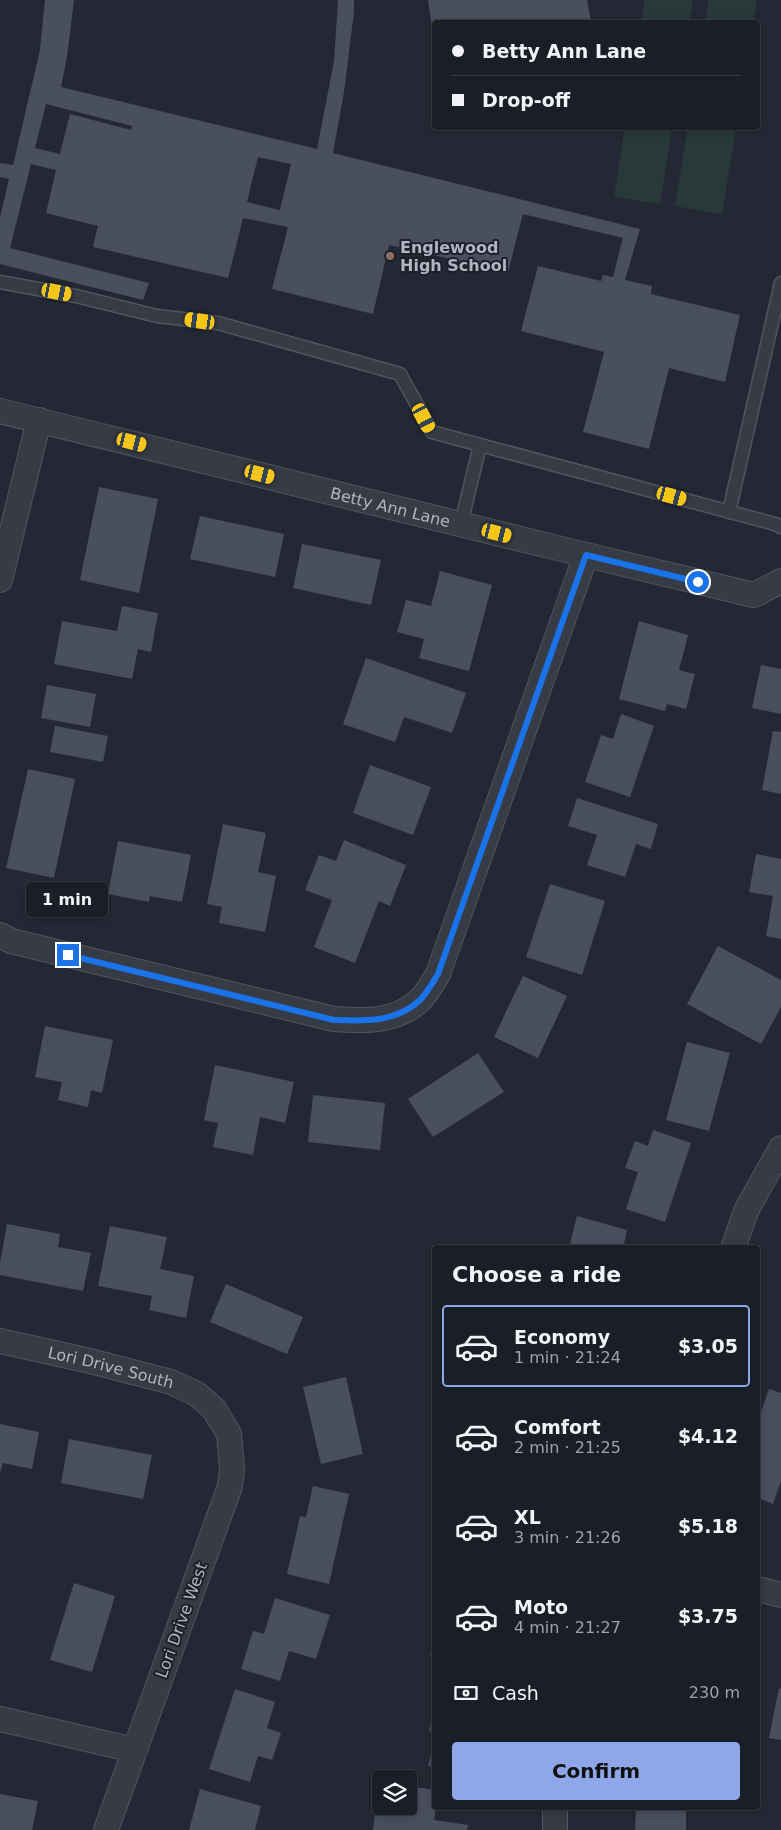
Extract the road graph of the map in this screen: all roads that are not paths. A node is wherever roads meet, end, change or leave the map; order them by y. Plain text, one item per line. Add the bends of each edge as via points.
1 (0, 282) edge
2 (781, 283) edge
3 (0, 410) edge
4 (39, 420) junction
5 (480, 445) junction
6 (729, 512) junction
7 (462, 524) junction
8 (781, 527) edge
9 (586, 555) junction
10 (0, 580) edge
11 (781, 581) edge
12 (0, 935) edge
13 (781, 1148) edge
14 (734, 1245) edge
15 (0, 1342) edge
16 (214, 1409) joint
17 (760, 1590) edge
18 (781, 1595) edge
19 (0, 1719) edge
20 (134, 1750) junction
21 (555, 1810) edge
22 (106, 1830) edge
23 (555, 1830) edge

1 - 5 lane via 157,316 218,323 400,374 432,432
2 - 6 lane
3 - 4 street, Betty Ann Lane
4 - 7 street, Betty Ann Lane
4 - 10 street
5 - 6 lane
5 - 7 lane
6 - 8 lane
7 - 9 street, Betty Ann Lane
9 - 11 street, Betty Ann Lane via 754,595
9 - 12 street via 438,974 420,1000 395,1016 370,1021 334,1020 11,941
13 - 14 street via 747,1208
15 - 16 street, Lori Drive South via 171,1382 197,1394
16 - 20 street, Lori Drive West via 229,1434 230,1486
17 - 18 street
19 - 20 street
20 - 22 street, Lori Drive West
21 - 23 street

